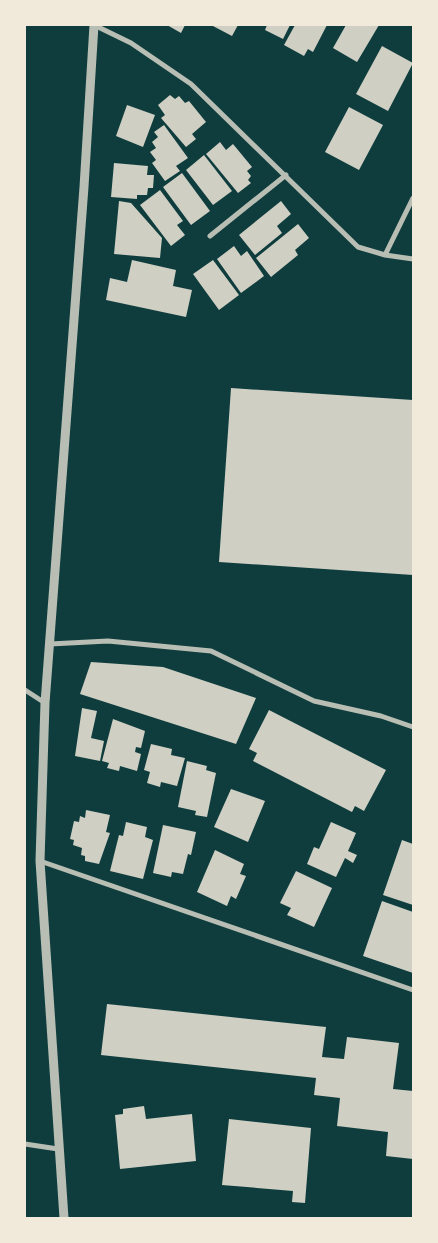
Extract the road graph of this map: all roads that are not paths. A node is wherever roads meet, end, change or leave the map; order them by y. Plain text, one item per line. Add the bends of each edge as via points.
1 (94, 25) edge
2 (286, 176) junction
3 (413, 198) edge
4 (210, 236) dead end
5 (385, 255) junction
6 (413, 259) edge
7 (50, 644) junction
8 (25, 690) edge
9 (45, 703) junction
10 (413, 727) edge
11 (40, 861) junction
12 (413, 990) edge
13 (25, 1144) edge
14 (58, 1149) junction
15 (64, 1218) edge

1 - 2 street via 131,43 191,84
1 - 7 street
2 - 4 street
2 - 5 street via 358,247
3 - 5 street
5 - 6 street
7 - 9 street
7 - 10 street via 108,641 211,651 314,701 381,716
8 - 9 street
9 - 11 street
11 - 12 street
11 - 14 street
13 - 14 street
14 - 15 street

